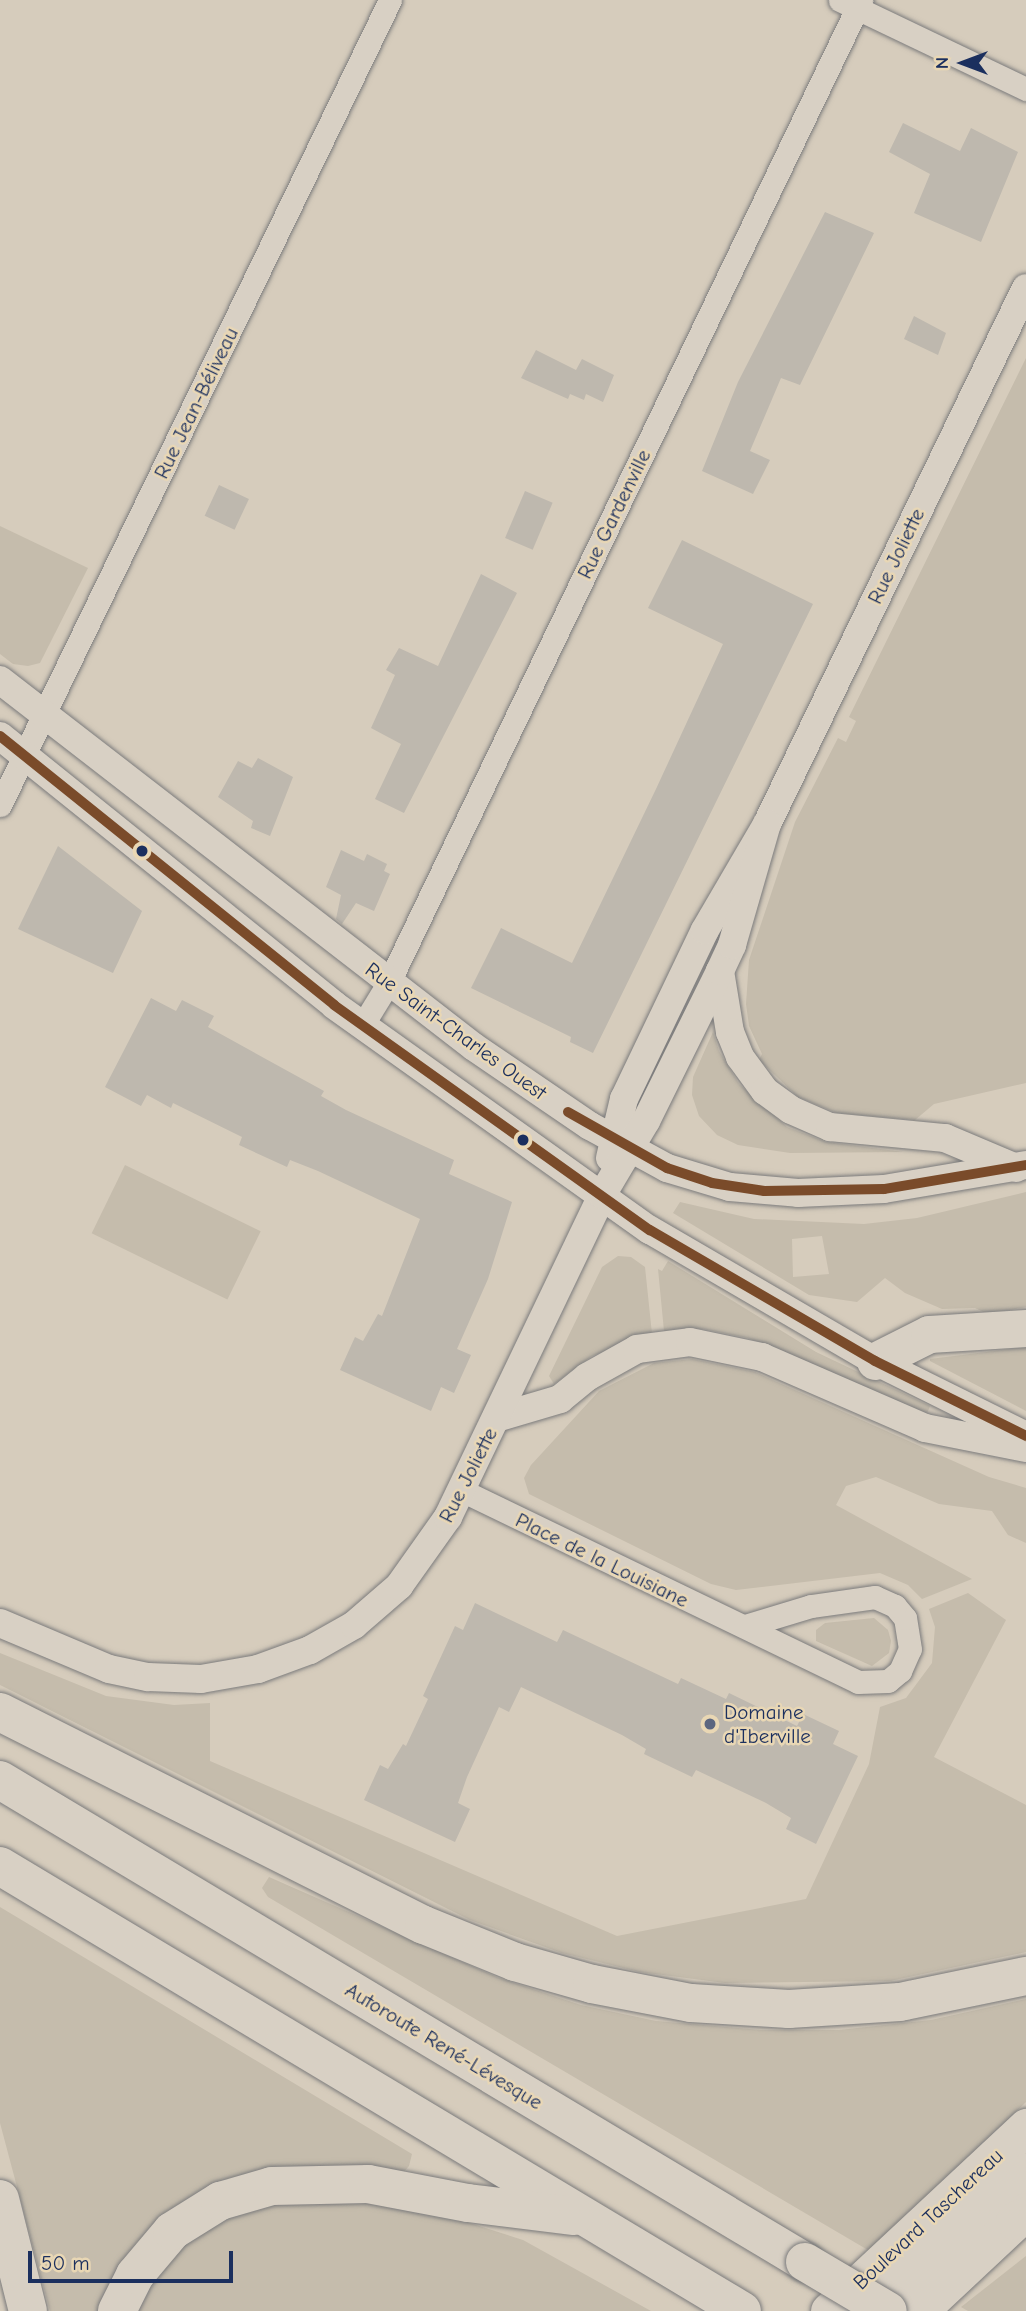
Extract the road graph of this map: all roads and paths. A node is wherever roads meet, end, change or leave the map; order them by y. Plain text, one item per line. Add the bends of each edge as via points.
1 (390, 0) edge
2 (853, 3) edge
3 (1026, 89) edge
4 (1026, 288) edge
5 (0, 680) edge
6 (43, 716) junction
7 (0, 736) edge
8 (24, 755) junction
9 (0, 805) edge
10 (767, 824) junction
11 (720, 971) junction
12 (389, 982) junction
13 (362, 1026) junction
14 (621, 1144) junction
15 (1021, 1166) edge
16 (602, 1195) junction
17 (1026, 1328) edge
18 (875, 1361) junction
19 (496, 1418) junction
20 (1026, 1436) edge
21 (1026, 1448) edge
22 (461, 1490) junction
23 (0, 1623) edge
24 (745, 1626) junction
25 (0, 1712) edge
26 (0, 1780) edge
27 (0, 1866) edge
28 (1026, 1976) edge
29 (1026, 2127) edge
30 (1026, 2172) edge
31 (0, 2199) edge
32 (1022, 2216) edge
33 (587, 2218) junction
34 (28, 2311) edge
35 (117, 2311) edge
36 (741, 2311) edge
37 (829, 2311) edge
38 (873, 2311) edge
39 (888, 2311) edge
40 (919, 2311) edge

1 - 6 street, Rue Jean-Béliveau
2 - 3 street
2 - 12 street, Rue Gardenville
4 - 10 street, Rue Joliette
5 - 6 street, Rue Saint-Charles Ouest
6 - 8 street, Rue Jean-Béliveau
6 - 12 street, Rue Saint-Charles Ouest
7 - 8 street
8 - 9 street, Rue Jean-Béliveau
8 - 13 street
10 - 11 street, Rue Joliette via 732,945
10 - 14 street, Rue Joliette via 705,930 624,1099
11 - 14 street, Rue Joliette
11 - 15 street via 730,1032 740,1057 765,1091 791,1110 845,1129 944,1138
12 - 13 street, Rue Gardenville
12 - 14 street, Rue Saint-Charles Ouest via 474,1046
13 - 16 street
14 - 15 street, Rue Saint-Charles Ouest via 712,1183 790,1193 884,1189
14 - 16 street, Rue Joliette
16 - 18 street via 671,1243
16 - 19 street, Rue Joliette
17 - 18 highway via 929,1334
18 - 20 street
19 - 21 street via 560,1399 587,1377 637,1349 690,1342 762,1357 925,1428
19 - 22 street, Rue Joliette
22 - 23 street, Rue Joliette via 421,1559 383,1602 325,1643 245,1672 201,1679 137,1676 75,1658
22 - 24 street, Place de la Louisiane
24 - 24 street, Place de la Louisiane via 866,1685 894,1677 910,1649 905,1618 895,1606 876,1597 811,1606
25 - 28 highway via 425,1925 515,1962 592,1984 691,2003 789,2009 900,2002
26 - 39 highway, Autoroute René-Lévesque, bridge
27 - 33 highway
29 - 37 highway, Boulevard Taschereau
30 - 38 highway, Boulevard Taschereau
31 - 34 highway
32 - 40 highway
33 - 35 highway via 368,2184 272,2186 220,2202 172,2231 135,2275
33 - 36 highway

